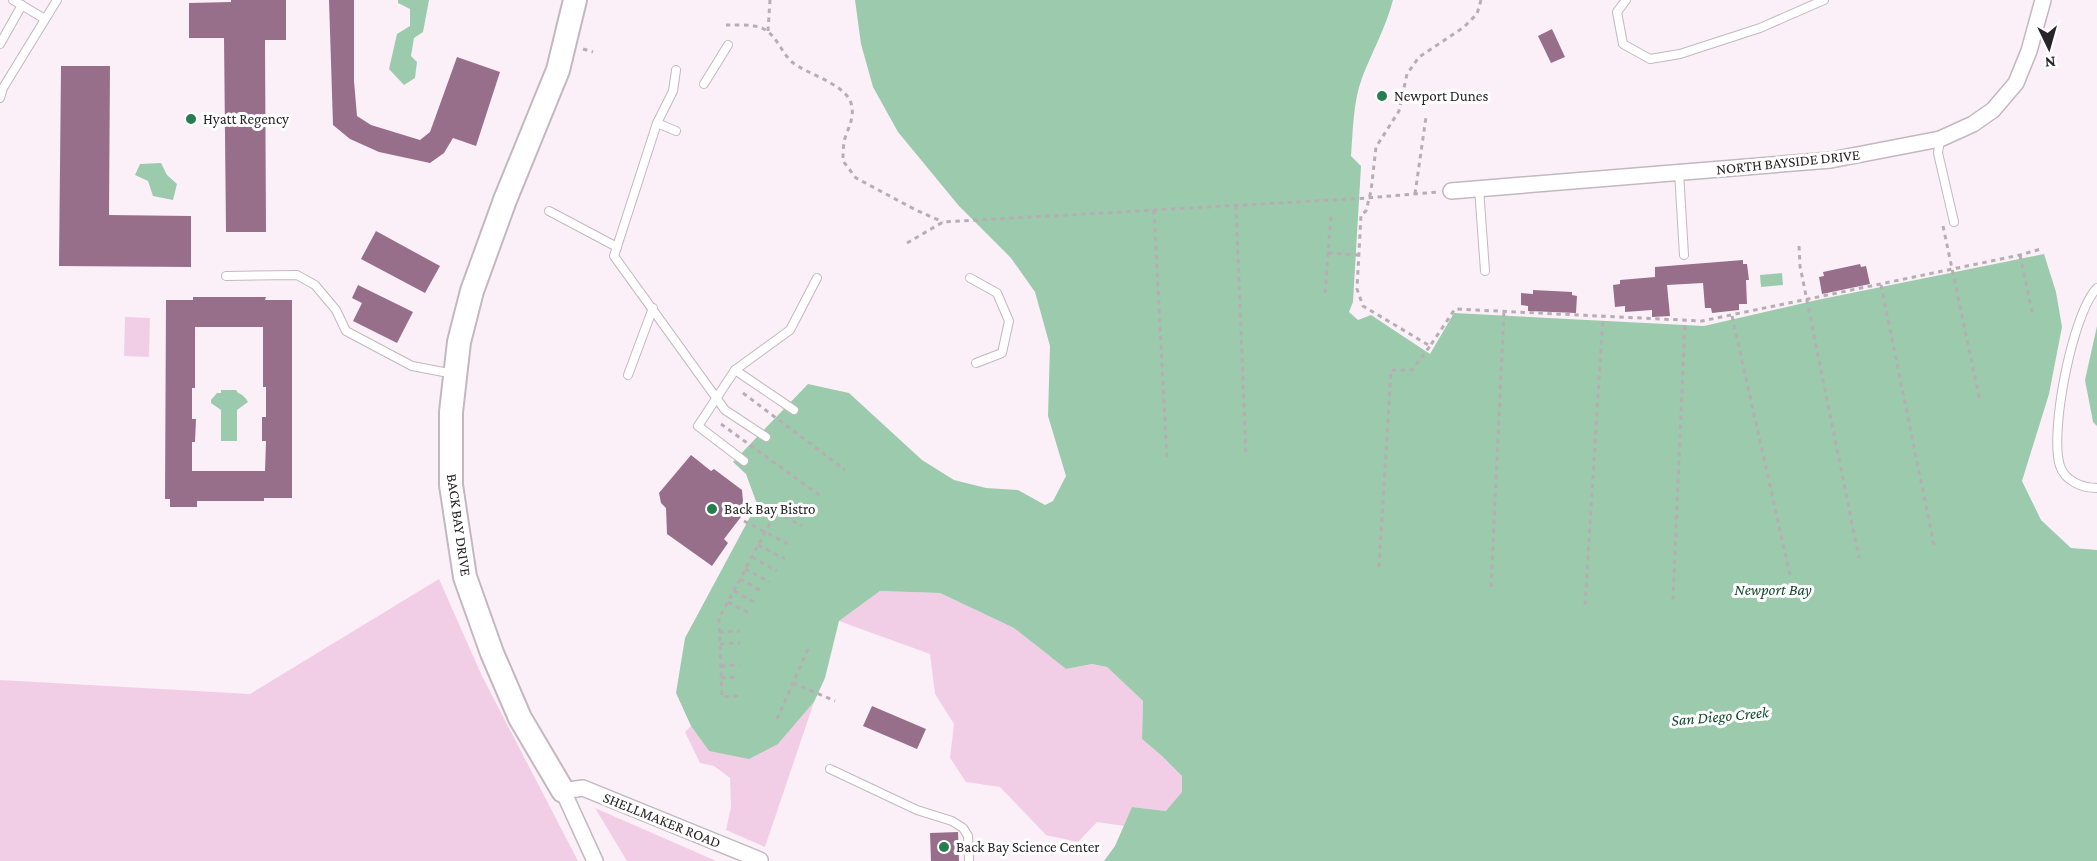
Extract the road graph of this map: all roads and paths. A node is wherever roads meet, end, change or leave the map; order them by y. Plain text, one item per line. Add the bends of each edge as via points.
1 (13, 0) edge
2 (57, 0) edge
3 (575, 0) edge
4 (770, 0) edge
5 (1481, 0) edge
6 (1626, 0) edge
7 (1824, 0) edge
8 (2043, 0) edge
9 (22, 5) junction
10 (45, 19) junction
11 (726, 25) dead end
12 (768, 32) junction
13 (0, 44) edge
14 (728, 45) dead end
15 (676, 70) dead end
16 (704, 84) dead end
17 (0, 99) edge
18 (1426, 117) dead end
19 (657, 123) junction
20 (676, 131) dead end
21 (1940, 139) junction
22 (1679, 172) junction
23 (1479, 188) junction
24 (1451, 191) joint
25 (1415, 194) junction
26 (1368, 198) junction
27 (1236, 205) junction
28 (1154, 210) junction
29 (549, 211) dead end
30 (1331, 214) dead end
31 (943, 222) junction
32 (1954, 222) dead end
33 (1943, 225) dead end
34 (907, 243) dead end
35 (1799, 246) dead end
36 (617, 247) junction
37 (2041, 249) dead end
38 (1328, 253) junction
39 (1358, 255) junction
40 (1684, 255) dead end
41 (2020, 255) junction
42 (1953, 269) junction
43 (1485, 271) dead end
44 (226, 276) dead end
45 (817, 278) dead end
46 (970, 278) dead end
47 (1881, 285) junction
48 (2097, 288) edge
49 (1325, 293) dead end
50 (1808, 299) junction
51 (653, 308) junction
52 (1504, 311) junction
53 (1603, 316) junction
54 (1732, 316) junction
55 (2033, 316) dead end
56 (1685, 321) junction
57 (1430, 346) junction
58 (976, 363) dead end
59 (735, 370) junction
60 (456, 375) junction
61 (628, 375) dead end
62 (743, 393) dead end
63 (717, 398) junction
64 (1980, 400) dead end
65 (794, 410) dead end
66 (721, 424) dead end
67 (766, 437) dead end
68 (1246, 456) dead end
69 (1167, 460) dead end
70 (744, 461) dead end
71 (845, 470) dead end
72 (2097, 488) edge
73 (823, 498) dead end
74 (744, 521) dead end
75 (802, 526) dead end
76 (765, 532) junction
77 (758, 545) junction
78 (790, 545) dead end
79 (1934, 545) dead end
80 (752, 557) junction
81 (1859, 558) dead end
82 (784, 559) dead end
83 (1379, 567) dead end
84 (745, 569) junction
85 (777, 571) dead end
86 (1790, 575) dead end
87 (740, 579) junction
88 (770, 582) dead end
89 (1491, 587) dead end
90 (733, 591) junction
91 (763, 592) dead end
92 (1673, 600) dead end
93 (728, 602) junction
94 (756, 603) dead end
95 (1585, 605) dead end
96 (751, 614) dead end
97 (740, 631) dead end
98 (719, 632) junction
99 (740, 643) dead end
100 (720, 644) junction
101 (809, 646) dead end
102 (740, 665) dead end
103 (720, 666) junction
104 (739, 677) dead end
105 (721, 678) junction
106 (793, 683) junction
107 (738, 696) dead end
108 (835, 701) dead end
109 (777, 719) dead end
110 (830, 769) dead end
111 (563, 791) junction
112 (595, 861) edge
113 (761, 861) edge
114 (969, 861) edge

1 - 9 lane
2 - 10 lane
3 - 60 street, BACK BAY DRIVE via 558,70 472,291 459,342
4 - 12 path
5 - 26 path via 1477,14 1464,27 1419,57 1407,74 1399,111 1376,147
6 - 7 lane via 1617,12 1623,44 1650,59 1680,54 1760,28
8 - 21 street, NORTH BAYSIDE DRIVE via 2016,83 1993,110
9 - 10 lane
9 - 13 lane
10 - 17 lane
11 - 12 path via 760,27
12 - 31 path via 792,62 848,95 852,117 844,139 843,161 856,178
14 - 16 lane
15 - 19 lane via 673,91
18 - 25 path
19 - 20 lane
19 - 36 lane
21 - 22 street, NORTH BAYSIDE DRIVE via 1831,160
21 - 32 lane via 1938,153
22 - 23 street, NORTH BAYSIDE DRIVE
22 - 40 lane
23 - 24 street, NORTH BAYSIDE DRIVE
23 - 43 lane
24 - 25 path
25 - 26 path
26 - 27 path
26 - 39 path
27 - 28 path
27 - 68 path
28 - 31 path
28 - 69 path
29 - 36 lane
30 - 38 path
31 - 34 path
33 - 42 path
35 - 50 path
36 - 51 lane via 614,256
37 - 41 path
38 - 39 path
38 - 49 path
39 - 57 path via 1357,289 1363,306
41 - 42 path
41 - 55 path
42 - 47 path
42 - 64 path
44 - 60 lane via 297,275 315,285 336,310 346,331 412,366
45 - 59 lane via 790,330
46 - 58 lane via 997,293 1009,321 1002,353
47 - 50 path
47 - 79 path
48 - 72 lane via 2089,296 2070,345 2057,428 2060,465 2070,481
50 - 54 path
50 - 81 path
51 - 61 lane
51 - 63 lane
52 - 53 path
52 - 57 path via 1455,309
52 - 89 path
53 - 56 path
53 - 95 path
54 - 56 path
54 - 86 path
56 - 92 path
57 - 83 path via 1412,370 1391,370
59 - 63 lane
59 - 65 lane
60 - 111 street, BACK BAY DRIVE via 451,412 452,485 465,577 520,718
62 - 71 path
63 - 67 lane via 725,410
63 - 70 lane via 698,426
66 - 73 path
74 - 76 path
75 - 76 path via 776,512
76 - 77 path
76 - 78 path
77 - 80 path
77 - 82 path
80 - 84 path
80 - 85 path
84 - 87 path
84 - 88 path
87 - 90 path
87 - 91 path
90 - 93 path
90 - 94 path
93 - 96 path
93 - 98 path via 719,618
97 - 98 path
98 - 100 path
99 - 100 path
100 - 103 path
101 - 106 path
102 - 103 path
103 - 105 path
104 - 105 path
105 - 107 path via 722,697
106 - 108 path
106 - 109 path
110 - 114 lane via 963,828 968,836
111 - 112 street, BACK BAY DRIVE
111 - 113 street, SHELLMAKER ROAD via 583,788

